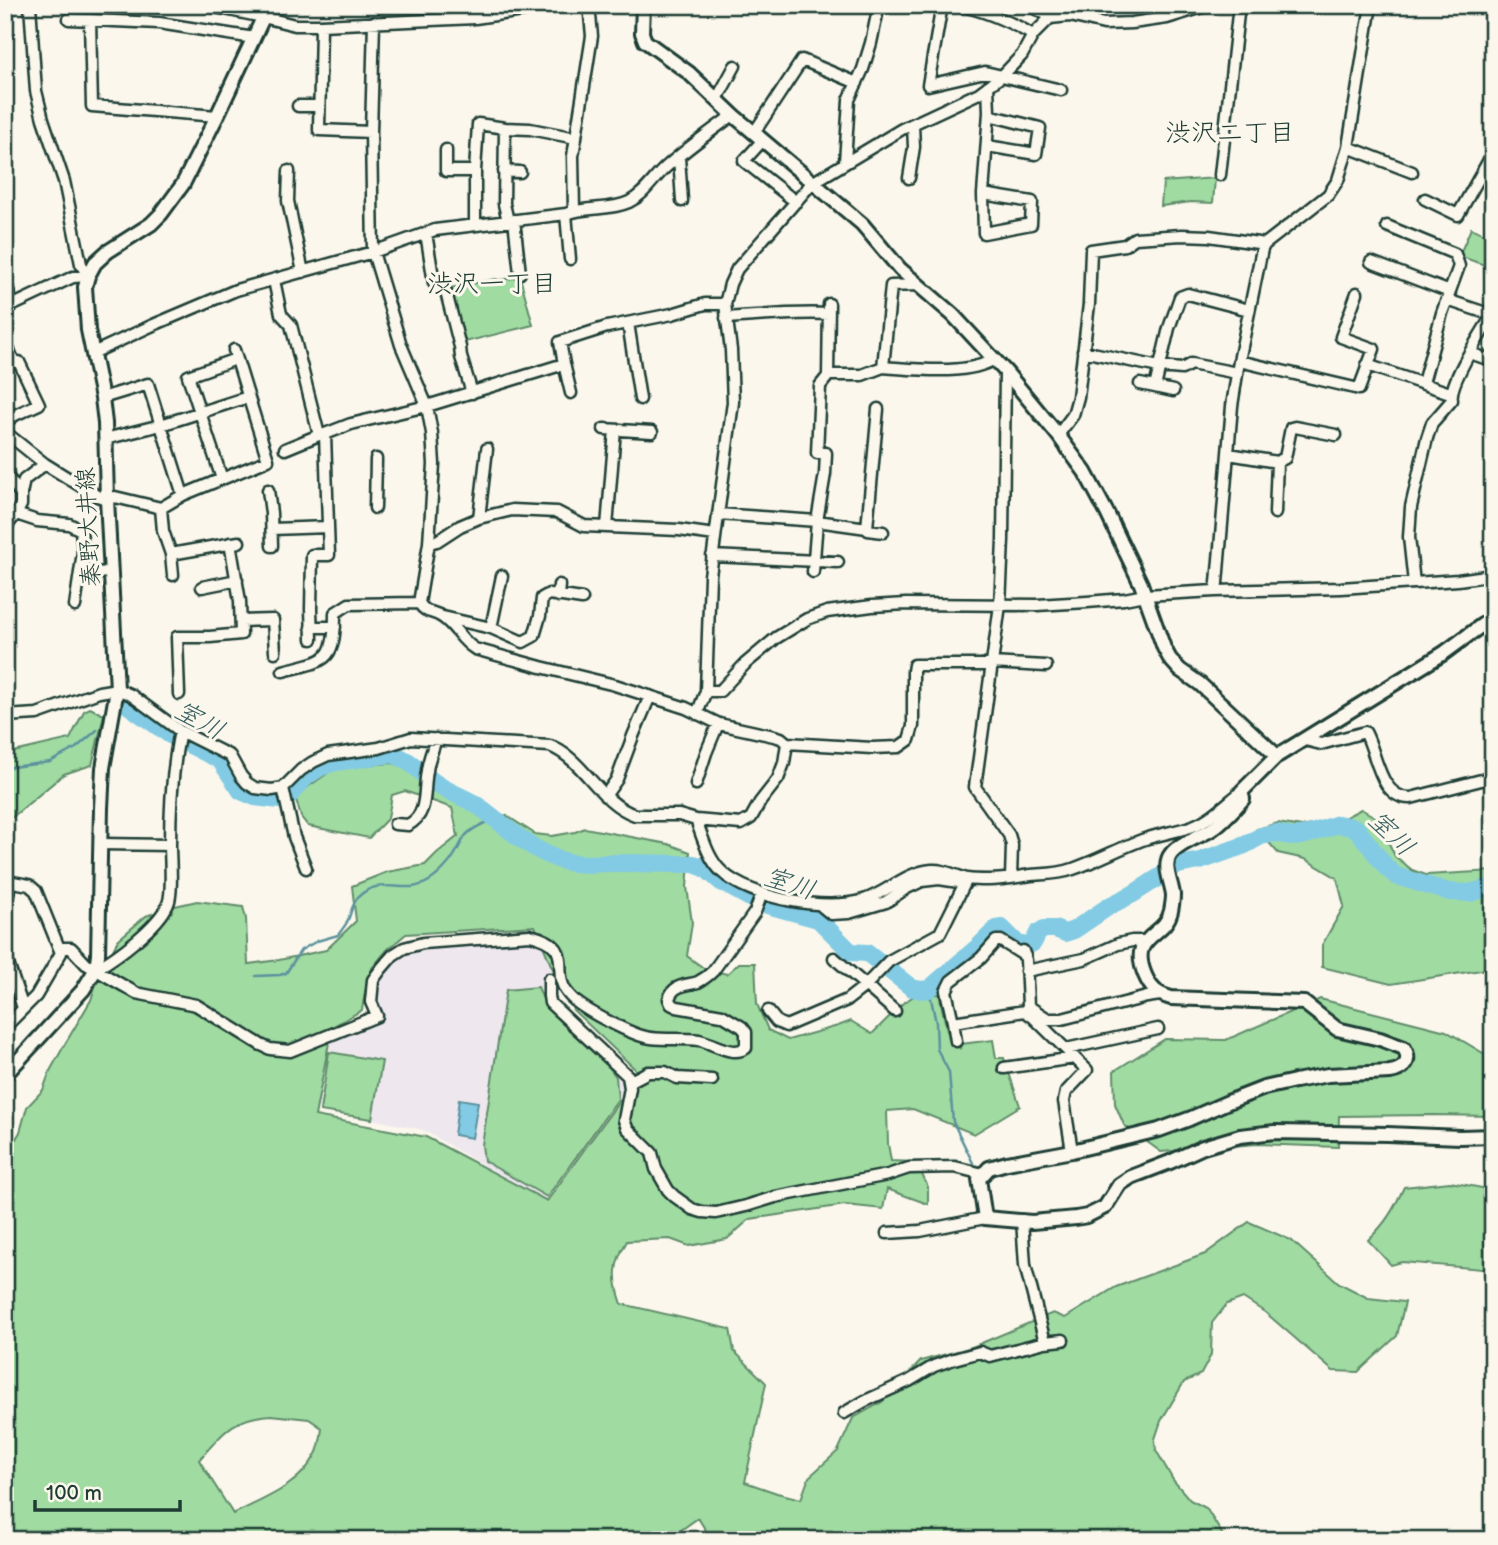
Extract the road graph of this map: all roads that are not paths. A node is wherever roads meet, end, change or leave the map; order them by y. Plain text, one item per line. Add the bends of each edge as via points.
1 (30, 5) edge
2 (205, 5) edge
3 (564, 5) edge
4 (589, 5) edge
5 (643, 5) edge
6 (879, 5) edge
7 (942, 5) edge
8 (957, 5) edge
9 (1030, 5) edge
10 (1075, 5) edge
11 (1172, 5) edge
12 (1209, 5) edge
13 (1240, 5) edge
14 (1370, 5) edge
15 (266, 11) edge
16 (1070, 16) junction
17 (1050, 18) junction
18 (1167, 18) junction
19 (69, 19) dead end
20 (90, 20) junction
21 (374, 22) junction
22 (321, 26) junction
23 (1033, 35) junction
24 (254, 38) junction
25 (735, 66) dead end
26 (1003, 75) junction
27 (857, 83) junction
28 (988, 86) junction
29 (1061, 90) dead end
30 (717, 99) junction
31 (298, 106) dead end
32 (319, 106) junction
33 (733, 115) junction
34 (989, 115) junction
35 (217, 116) junction
36 (913, 125) junction
37 (505, 128) junction
38 (371, 132) junction
39 (758, 136) junction
40 (576, 138) junction
41 (987, 146) junction
42 (1348, 147) junction
43 (446, 150) dead end
44 (1493, 153) edge
45 (679, 157) junction
46 (845, 162) junction
47 (289, 171) dead end
48 (475, 171) junction
49 (504, 171) junction
50 (520, 172) dead end
51 (1412, 172) dead end
52 (1220, 175) dead end
53 (909, 178) dead end
54 (812, 183) junction
55 (984, 194) junction
56 (1425, 199) dead end
57 (682, 201) dead end
58 (796, 202) junction
59 (570, 212) junction
60 (511, 220) junction
61 (475, 225) junction
62 (1387, 226) dead end
63 (426, 233) junction
64 (1265, 244) junction
65 (373, 252) junction
66 (570, 259) dead end
67 (1371, 261) dead end
68 (303, 272) junction
69 (520, 273) dead end
70 (88, 276) junction
71 (5, 279) edge
72 (274, 280) junction
73 (918, 285) junction
74 (1357, 293) dead end
75 (1448, 296) junction
76 (725, 304) junction
77 (9, 307) edge
78 (1249, 310) junction
79 (1492, 314) edge
80 (726, 318) junction
81 (628, 323) junction
82 (5, 341) edge
83 (1083, 351) junction
84 (93, 353) junction
85 (1470, 353) junction
86 (994, 359) junction
87 (1239, 360) junction
88 (1493, 362) edge
89 (564, 364) junction
90 (1367, 365) junction
91 (1159, 367) junction
92 (883, 368) junction
93 (1005, 371) junction
94 (1237, 373) junction
95 (828, 374) junction
96 (1423, 383) junction
97 (1140, 384) dead end
98 (1155, 387) junction
99 (1172, 391) dead end
100 (472, 393) junction
101 (571, 393) dead end
102 (1450, 393) junction
103 (248, 397) junction
104 (102, 398) junction
105 (640, 399) dead end
106 (427, 406) junction
107 (878, 409) dead end
108 (200, 413) junction
109 (5, 422) edge
110 (161, 425) junction
111 (5, 432) edge
112 (652, 432) dead end
113 (322, 435) junction
114 (1058, 435) junction
115 (1336, 435) dead end
116 (105, 439) junction
117 (285, 449) dead end
118 (487, 449) dead end
119 (1229, 454) junction
120 (376, 459) dead end
121 (1277, 462) junction
122 (45, 464) junction
123 (5, 474) edge
124 (222, 478) junction
125 (268, 490) dead end
126 (21, 494) junction
127 (183, 495) junction
128 (107, 499) junction
129 (162, 508) junction
130 (375, 508) dead end
131 (1275, 513) dead end
132 (16, 514) junction
133 (719, 514) junction
134 (479, 518) junction
135 (817, 521) junction
136 (328, 527) junction
137 (607, 527) junction
138 (5, 528) edge
139 (867, 528) junction
140 (272, 529) junction
141 (883, 532) dead end
142 (715, 535) junction
143 (429, 543) junction
144 (272, 546) dead end
145 (171, 554) junction
146 (712, 556) junction
147 (838, 562) dead end
148 (814, 566) junction
149 (111, 572) junction
150 (80, 574) junction
151 (173, 575) dead end
152 (1493, 575) edge
153 (502, 576) dead end
154 (237, 580) junction
155 (1415, 583) junction
156 (202, 587) dead end
157 (1215, 591) junction
158 (1145, 595) junction
159 (582, 599) dead end
160 (419, 603) junction
161 (1000, 605) junction
162 (75, 606) dead end
163 (442, 617) junction
164 (1493, 617) edge
165 (241, 621) junction
166 (312, 627) junction
167 (335, 627) junction
168 (491, 628) junction
169 (312, 639) dead end
170 (275, 652) dead end
171 (992, 664) junction
172 (1046, 666) dead end
173 (283, 671) dead end
174 (117, 689) junction
175 (706, 691) junction
176 (179, 694) dead end
177 (650, 696) junction
178 (697, 714) junction
179 (5, 716) edge
180 (718, 724) junction
181 (180, 733) junction
182 (436, 739) junction
183 (1305, 740) junction
184 (787, 743) junction
185 (1277, 757) junction
186 (1493, 777) edge
187 (696, 784) dead end
188 (283, 790) junction
189 (1241, 792) junction
190 (606, 796) junction
191 (696, 820) junction
192 (395, 824) dead end
193 (100, 844) junction
194 (170, 845) junction
195 (306, 868) dead end
196 (1011, 878) junction
197 (966, 881) junction
198 (761, 895) junction
199 (5, 908) edge
200 (1146, 941) junction
201 (59, 948) junction
202 (5, 955) edge
203 (834, 958) dead end
204 (96, 969) junction
205 (1026, 971) junction
206 (562, 978) junction
207 (865, 986) junction
208 (1160, 995) junction
209 (23, 1008) junction
210 (1026, 1008) junction
211 (768, 1011) dead end
212 (895, 1011) dead end
213 (953, 1022) junction
214 (5, 1027) edge
215 (1158, 1029) dead end
216 (956, 1041) dead end
217 (1066, 1049) junction
218 (1075, 1058) junction
219 (1004, 1068) dead end
220 (5, 1075) edge
221 (712, 1080) dead end
222 (629, 1082) junction
223 (1493, 1136) edge
224 (1072, 1151) junction
225 (983, 1174) junction
226 (985, 1218) junction
227 (1022, 1220) junction
228 (887, 1233) dead end
229 (1063, 1340) dead end
230 (1045, 1342) junction
231 (845, 1413) dead end

1 - 70 street via 36,91
2 - 15 street
3 - 21 street via 475,18
4 - 40 street via 592,36
5 - 30 street via 645,41
6 - 27 street via 872,43
7 - 26 street via 928,85 985,72
8 - 23 street via 981,10
9 - 17 street
10 - 16 street
11 - 18 street
12 - 18 street
13 - 52 street
14 - 42 street
15 - 22 street via 295,25
15 - 24 street
16 - 17 street
16 - 18 street via 1104,24
17 - 23 street
19 - 20 street
20 - 24 street via 159,23
20 - 35 street via 92,106
21 - 22 street
21 - 38 street
22 - 32 street
23 - 26 street
24 - 35 street
25 - 30 street
26 - 28 street
26 - 29 street
27 - 39 street via 803,60
27 - 46 street via 849,100
28 - 34 street
28 - 36 street
30 - 33 street
31 - 32 street
32 - 38 street via 319,130
33 - 39 street
33 - 45 street
34 - 41 street
34 - 41 street via 1040,128 1036,154
35 - 70 street via 183,184 161,214 107,252
36 - 46 street
36 - 53 street
37 - 40 street
37 - 48 street via 478,124
37 - 49 street
38 - 65 street
39 - 54 street
39 - 58 street via 744,161
40 - 59 street
41 - 55 street
42 - 51 street
42 - 64 street via 1328,195
43 - 48 street via 446,171
44 - 56 street via 1458,215
45 - 57 street
45 - 59 street via 632,201
46 - 54 street
47 - 68 street via 288,201
48 - 61 street
49 - 50 street
49 - 60 street via 504,204
54 - 58 street
54 - 73 street via 862,224
55 - 55 street via 985,233 1031,224 1032,202
58 - 76 street via 737,269
59 - 60 street
59 - 66 street
60 - 61 street
60 - 69 street
61 - 63 street
62 - 75 street via 1455,254 1460,266
63 - 65 street
63 - 100 street via 434,283 446,292
64 - 78 street
64 - 83 street via 1182,235 1135,238 1125,245 1091,250
65 - 68 street
65 - 106 street via 401,345
67 - 75 street
68 - 72 street
70 - 77 street via 73,277
70 - 84 street, 秦野大井線 via 86,306
71 - 77 street
72 - 84 street via 236,290
72 - 113 street
73 - 86 street
73 - 92 street via 891,286
74 - 90 street via 1341,337 1374,349
75 - 79 street
75 - 96 street
76 - 80 street
76 - 81 street via 705,304
78 - 87 street
78 - 91 street via 1188,294 1180,297
79 - 85 street
80 - 95 street via 829,309
80 - 133 street via 733,402
81 - 89 street via 560,342
81 - 105 street
82 - 109 street via 38,404
83 - 91 street
83 - 114 street via 1073,415
84 - 104 street, 秦野大井線
85 - 88 street
85 - 102 street
86 - 92 street via 947,370
86 - 93 street
87 - 90 street via 1359,389
87 - 94 street
89 - 100 street
89 - 101 street
90 - 96 street
91 - 94 street via 1182,369 1191,364
91 - 98 street
92 - 95 street via 862,374
93 - 114 street
93 - 161 street
94 - 119 street
95 - 135 street via 820,386 817,453 826,453
96 - 102 street
97 - 98 street
98 - 99 street
100 - 106 street
102 - 155 street via 1452,400 1432,423 1411,507 1409,537
103 - 108 street
103 - 108 street via 235,355 188,376
103 - 124 street via 268,460
104 - 110 street via 148,384
104 - 116 street, 秦野大井線
106 - 113 street
106 - 143 street via 434,464
107 - 139 street
108 - 110 street
108 - 124 street
110 - 116 street
110 - 127 street
111 - 122 street
112 - 137 street via 610,430
113 - 117 street
113 - 136 street
114 - 158 street via 1085,472
115 - 121 street via 1291,428 1285,458
116 - 128 street, 秦野大井線
118 - 134 street
119 - 121 street
119 - 157 street
120 - 130 street
121 - 131 street
122 - 126 street via 24,481
122 - 128 street
123 - 126 street
124 - 127 street
125 - 140 street
126 - 132 street
127 - 129 street
128 - 129 street
128 - 149 street, 秦野大井線
129 - 145 street
132 - 138 street
132 - 150 street via 81,530
133 - 135 street
133 - 142 street
134 - 137 street via 512,510 557,512 584,526
134 - 143 street
135 - 139 street
135 - 148 street
136 - 140 street
136 - 166 street via 329,555 312,555
137 - 142 street
139 - 141 street
140 - 144 street
142 - 146 street
143 - 160 street
145 - 151 street
145 - 154 street via 235,543
146 - 148 street
146 - 175 street
147 - 148 street
149 - 150 street
149 - 174 street, 秦野大井線
150 - 162 street
152 - 155 street
153 - 168 street
154 - 156 street
154 - 165 street
155 - 157 street
157 - 158 street
158 - 161 street
158 - 185 street via 1170,659
159 - 168 street via 558,590 542,598 534,636 523,642
160 - 163 street
160 - 167 street via 349,604 335,613
161 - 171 street
161 - 175 street via 906,604 827,612 776,638 720,691
163 - 168 street
163 - 177 street via 475,649
164 - 183 street
165 - 170 street via 273,620
165 - 176 street via 242,634 210,638 177,632
166 - 167 street
166 - 169 street
167 - 173 street via 331,652 321,661
171 - 172 street
171 - 184 street via 914,665 913,726 909,740 899,747
171 - 196 street via 975,787 1013,845
174 - 179 street via 37,714
174 - 181 street
174 - 193 street, 秦野大井線 via 103,768
175 - 178 street
177 - 178 street
177 - 190 street
178 - 180 street
180 - 184 street
180 - 187 street
181 - 188 street via 230,755 241,776 255,788
181 - 194 street via 171,788
182 - 188 street via 411,738 380,748 328,755 301,770
182 - 190 street via 550,746 568,755
182 - 192 street via 427,769 423,811 408,825
183 - 185 street
183 - 186 street via 1321,744 1365,732 1387,785 1403,798
184 - 191 street via 778,779 751,818 741,824
185 - 189 street
188 - 195 street
189 - 196 street via 1193,826 1143,840 1073,870
189 - 200 street via 1243,799 1231,813 1170,854 1171,914
190 - 191 street via 635,815 679,815
191 - 198 street via 710,857 721,871
193 - 194 street
193 - 204 street, 秦野大井線
194 - 204 street via 167,907 116,958
196 - 197 street
197 - 198 street via 944,870 932,870 915,873 862,900 820,905
197 - 207 street via 940,933 889,961
198 - 206 street via 755,912 713,971 676,988 669,999 677,1007 722,1015 742,1027 747,1040 742,1051 700,1040 634,1034 571,999
199 - 201 street via 13,882 29,885 36,891
200 - 205 street via 1118,944 1084,959
200 - 208 street via 1142,966 1151,988
201 - 204 street via 71,948
201 - 209 street via 61,953 36,996
202 - 209 street
203 - 207 street
204 - 206 street via 136,993 196,1005 279,1051 299,1048 377,1016 371,1002 373,980 404,947 530,935 552,943 558,951
204 - 220 street via 83,990
205 - 210 street
205 - 213 street via 1024,953 996,941 951,981 946,991
206 - 222 street via 545,979 550,1003 628,1076
207 - 211 street via 847,1000 786,1026
207 - 212 street
208 - 210 street via 1062,1019 1048,1019
208 - 224 street via 1304,1003 1337,1029 1400,1046 1406,1051 1407,1063 1390,1072 1295,1080 1159,1130
209 - 214 street
210 - 213 street
210 - 217 street
213 - 216 street
215 - 217 street
217 - 218 street
218 - 219 street
218 - 224 street via 1087,1070 1064,1101
221 - 222 street via 648,1072
222 - 225 street via 627,1128 652,1153 667,1190 702,1212 716,1213 909,1168 955,1167
223 - 227 street via 1275,1132 1240,1136 1131,1177 1119,1185 1105,1207 1087,1216
224 - 225 street via 1007,1163
225 - 226 street via 979,1179
226 - 227 street
226 - 228 street
227 - 230 street via 1025,1265
229 - 230 street
230 - 231 street via 990,1356 980,1352 934,1366

